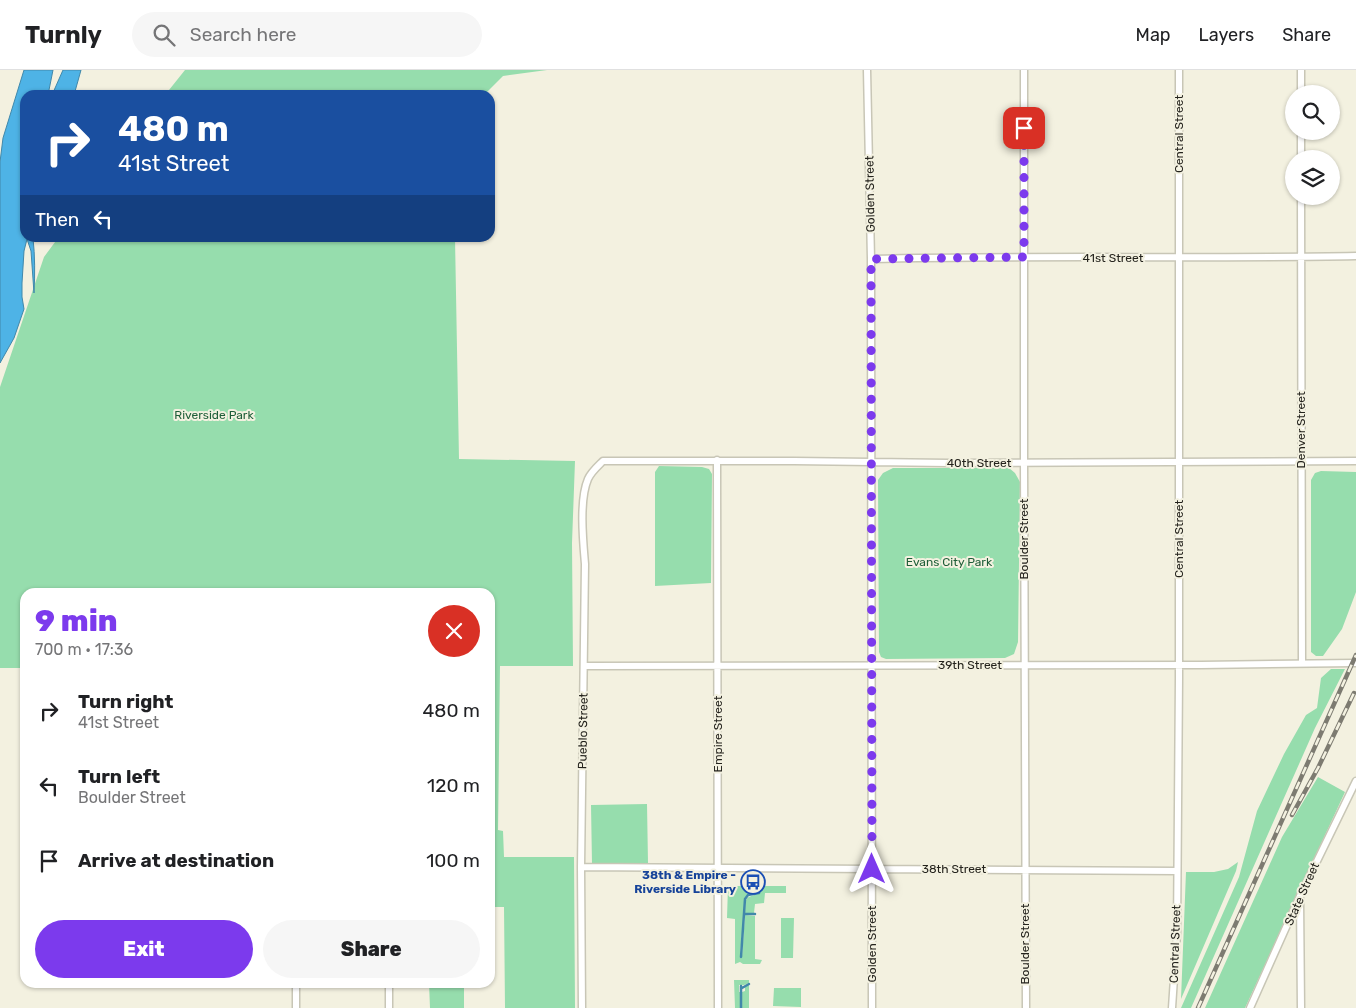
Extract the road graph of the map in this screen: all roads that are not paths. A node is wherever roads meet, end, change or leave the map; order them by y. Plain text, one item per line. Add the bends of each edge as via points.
1 (867, 70) edge
2 (1024, 70) edge
3 (1179, 70) edge
4 (1301, 70) edge
5 (1301, 85) edge
6 (1301, 205) edge
7 (1356, 256) edge
8 (1024, 257) junction
9 (1301, 257) junction
10 (1178, 258) junction
11 (871, 259) junction
12 (603, 460) joint
13 (717, 460) junction
14 (1356, 461) edge
15 (871, 462) junction
16 (1179, 462) junction
17 (1301, 462) junction
18 (1024, 463) junction
19 (1302, 663) junction
20 (1356, 663) edge
21 (1179, 664) junction
22 (1025, 665) junction
23 (584, 666) junction
24 (871, 666) junction
25 (718, 667) junction
26 (1356, 781) edge
27 (580, 867) junction
28 (718, 868) junction
29 (872, 869) junction
30 (1025, 869) junction
31 (1177, 871) junction
32 (1300, 896) junction
33 (296, 988) edge
34 (389, 988) edge
35 (296, 1008) edge
36 (389, 1008) edge
37 (582, 1008) edge
38 (718, 1008) edge
39 (872, 1008) edge
40 (1026, 1008) edge
41 (1172, 1008) edge
42 (1250, 1008) edge
43 (1301, 1008) edge

1 - 11 street, Golden Street
2 - 8 street, Boulder Street
3 - 10 street, Central Street
4 - 5 street
6 - 9 street, Denver Street
7 - 9 street, 41st Street
8 - 10 street, 41st Street
8 - 11 street, 41st Street
8 - 18 street, Boulder Street
9 - 10 street, 41st Street
9 - 17 street, Denver Street
10 - 16 street, Central Street
11 - 15 street, Golden Street
12 - 13 street, 40th Street
12 - 23 street, Pueblo Street via 588,477 582,520
13 - 15 street, 40th Street
13 - 25 street, Empire Street
14 - 17 street, 40th Street
15 - 18 street, 40th Street
15 - 24 street, Golden Street
16 - 17 street, 40th Street
16 - 18 street, 40th Street
16 - 21 street, Central Street
17 - 19 street, Denver Street
18 - 22 street, Boulder Street
19 - 20 street, 39th Street
19 - 21 street, 39th Street
21 - 22 street, 39th Street
21 - 31 street, Central Street
22 - 24 street, 39th Street
22 - 30 street, Boulder Street
23 - 25 street, 39th Street
23 - 27 street, Pueblo Street
24 - 25 street, 39th Street
24 - 29 street, Golden Street
25 - 28 street, Empire Street
26 - 32 street, State Street
27 - 28 street, 38th Street
27 - 37 street, Pueblo Street
28 - 29 street, 38th Street
28 - 38 street, Empire Street
29 - 30 street, 38th Street
29 - 39 street, Golden Street
30 - 31 street, 38th Street
30 - 40 street, Boulder Street
31 - 41 street, Central Street
32 - 42 street, State Street
32 - 43 street
33 - 35 street
34 - 36 street

